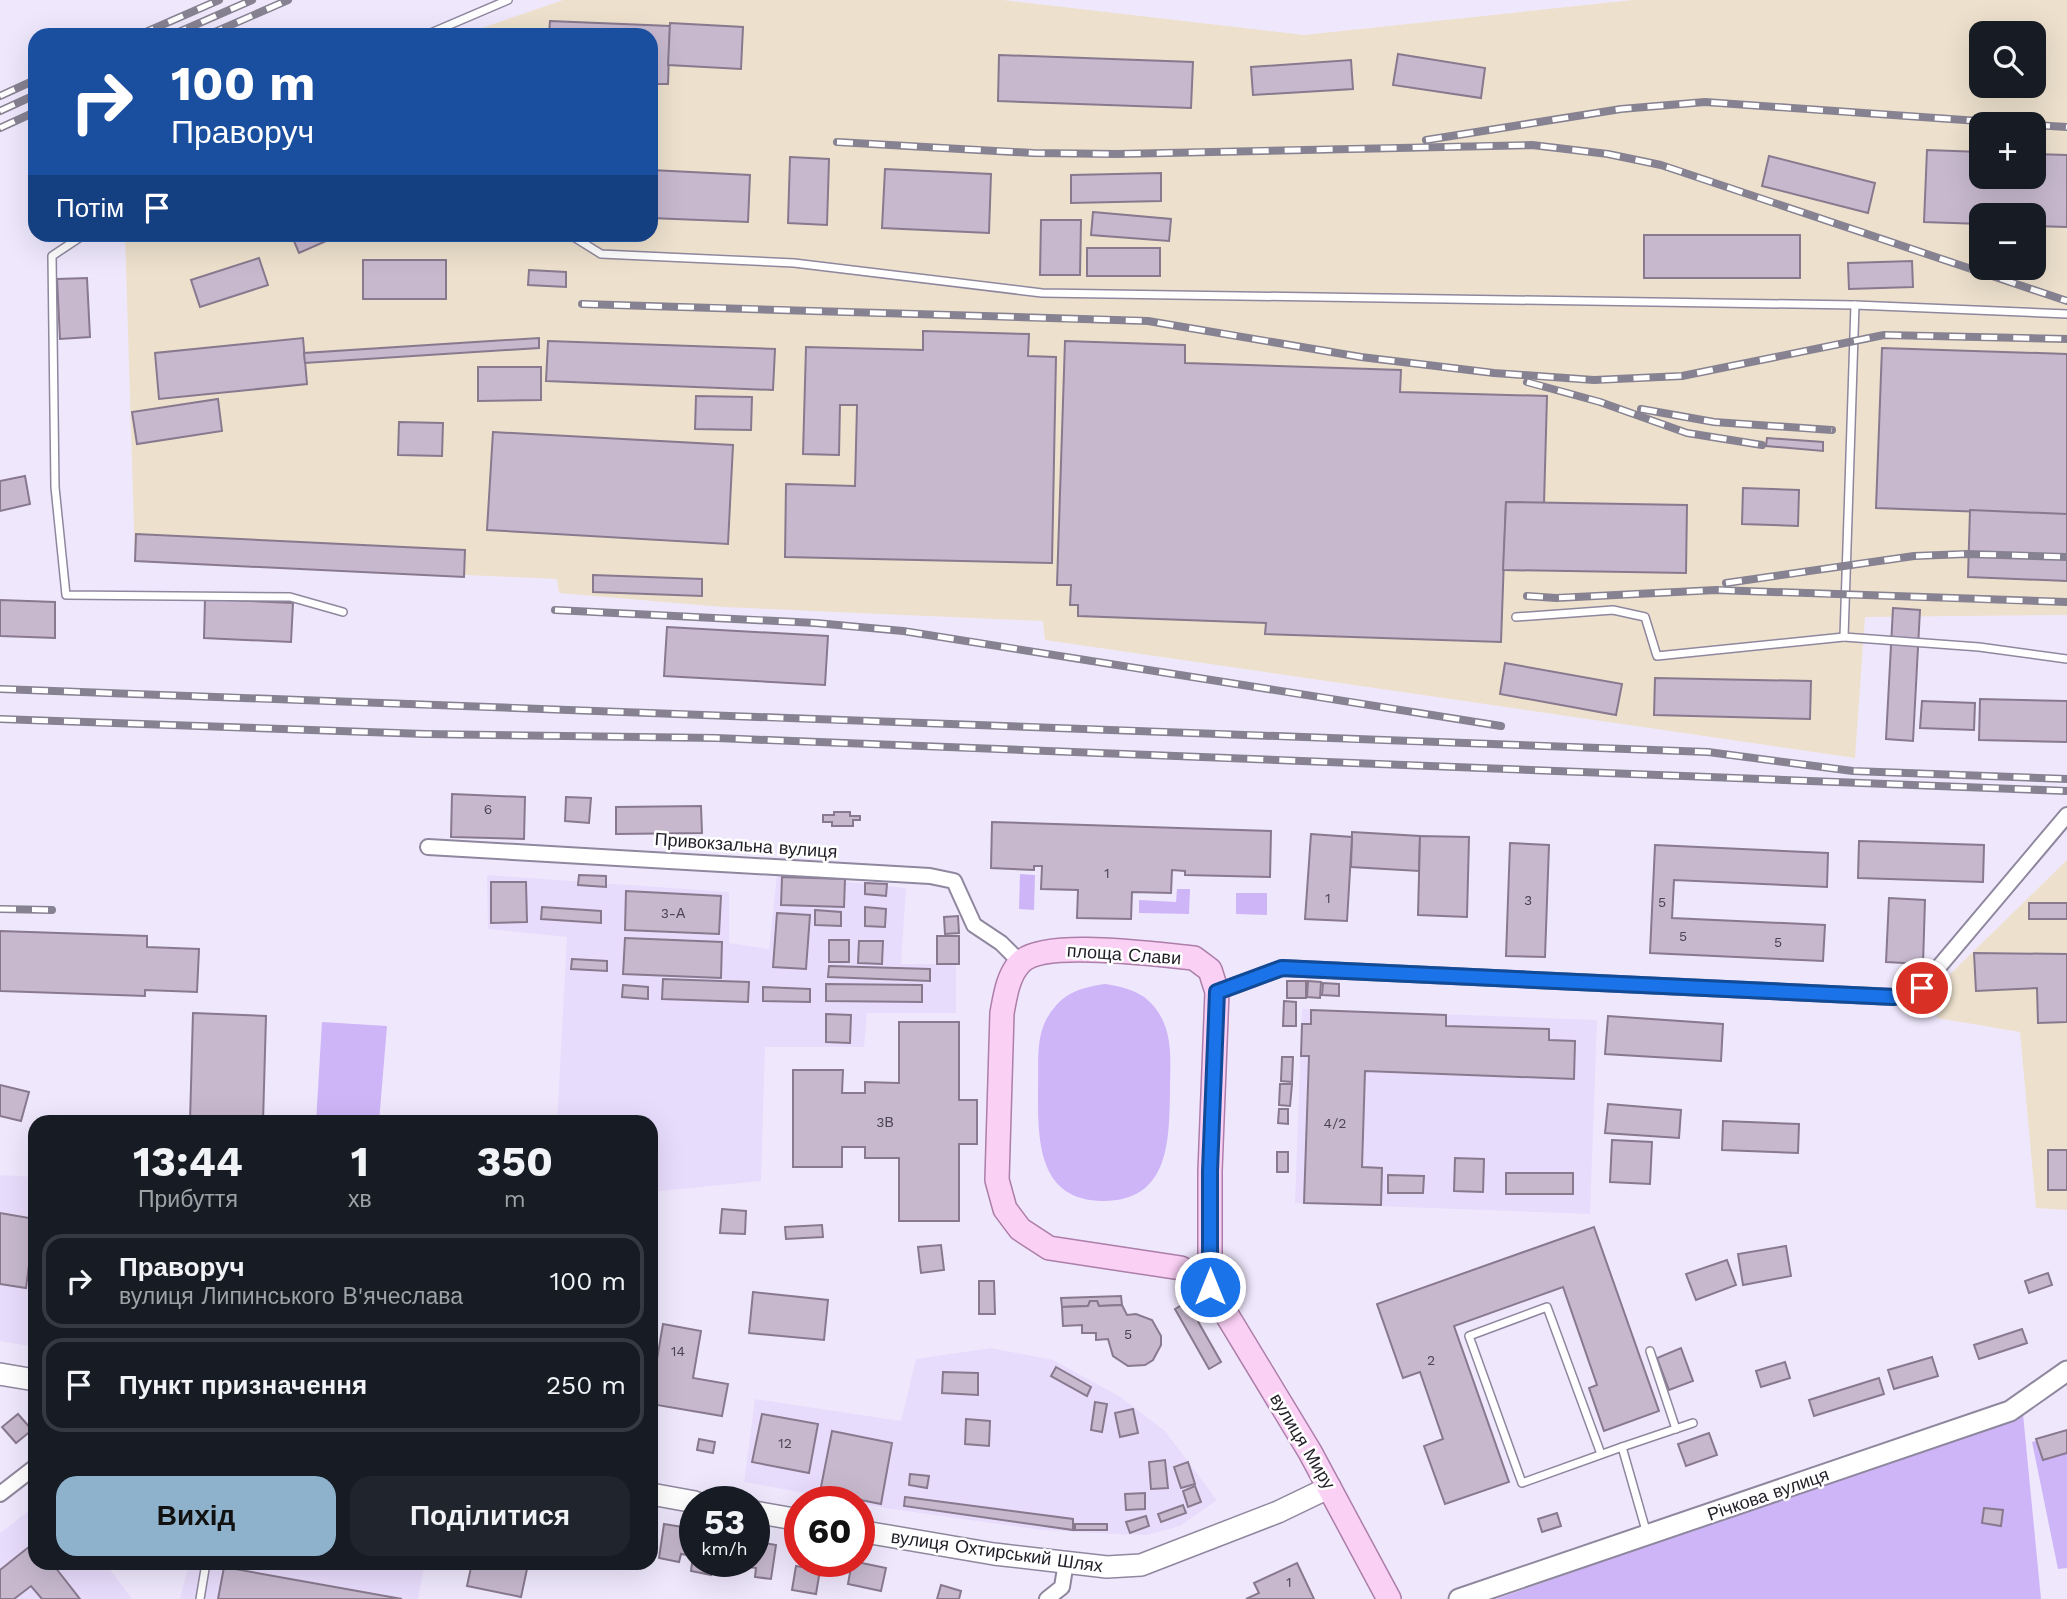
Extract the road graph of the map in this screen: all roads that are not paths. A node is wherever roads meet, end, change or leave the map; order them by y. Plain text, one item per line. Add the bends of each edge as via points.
1 (508, 0) edge
2 (442, 28) edge
3 (73, 242) edge
4 (582, 242) edge
5 (1854, 305) junction
6 (2067, 314) edge
7 (343, 612) dead end
8 (1516, 617) dead end
9 (1844, 637) junction
10 (2067, 659) edge
11 (2067, 815) edge
12 (428, 847) dead end
13 (1020, 962) junction
14 (1217, 992) junction
15 (1210, 1287) junction
16 (1650, 1351) dead end
17 (2067, 1371) edge
18 (0, 1374) edge
19 (28, 1379) edge
20 (1693, 1423) dead end
21 (1676, 1429) junction
22 (1622, 1447) junction
23 (1601, 1454) junction
24 (28, 1472) edge
25 (1330, 1487) junction
26 (0, 1494) edge
27 (658, 1495) edge
28 (679, 1499) edge
29 (875, 1533) edge
30 (1647, 1535) junction
31 (1066, 1562) junction
32 (205, 1570) edge
33 (200, 1599) edge
34 (1047, 1599) edge
35 (1389, 1599) edge
36 (1459, 1599) edge

1 - 2 lane
3 - 7 lane via 52,256 55,487 66,596 290,597
4 - 5 lane via 601,254 794,263 1042,293
5 - 6 lane
5 - 9 lane
8 - 9 lane via 1613,610 1645,617 1657,656
9 - 10 lane
11 - 14 street via 1922,988 1894,997 1282,968
12 - 13 street, Привокзальна вулиця via 930,876 954,881 974,925
13 - 14 main road, площа Слави via 1039,952 1061,949 1194,958 1210,970
13 - 15 main road via 1007,988 1002,1013 997,1180 1005,1209 1020,1229 1049,1248 1181,1268
14 - 15 main road
15 - 25 main road, вулиця Миру
16 - 21 lane
17 - 30 street, Річкова вулиця via 2010,1412
18 - 19 main road
20 - 21 lane
21 - 22 lane
22 - 23 lane
22 - 30 lane
23 - 23 lane via 1522,1483 1469,1336 1547,1307
24 - 26 street
25 - 31 main road, вулиця Охтирський Шлях via 1141,1565
25 - 35 main road, вулиця Миру
27 - 28 main road
29 - 31 main road, вулиця Охтирський Шлях
30 - 36 street, Річкова вулиця
31 - 34 street via 1062,1587
32 - 33 lane

